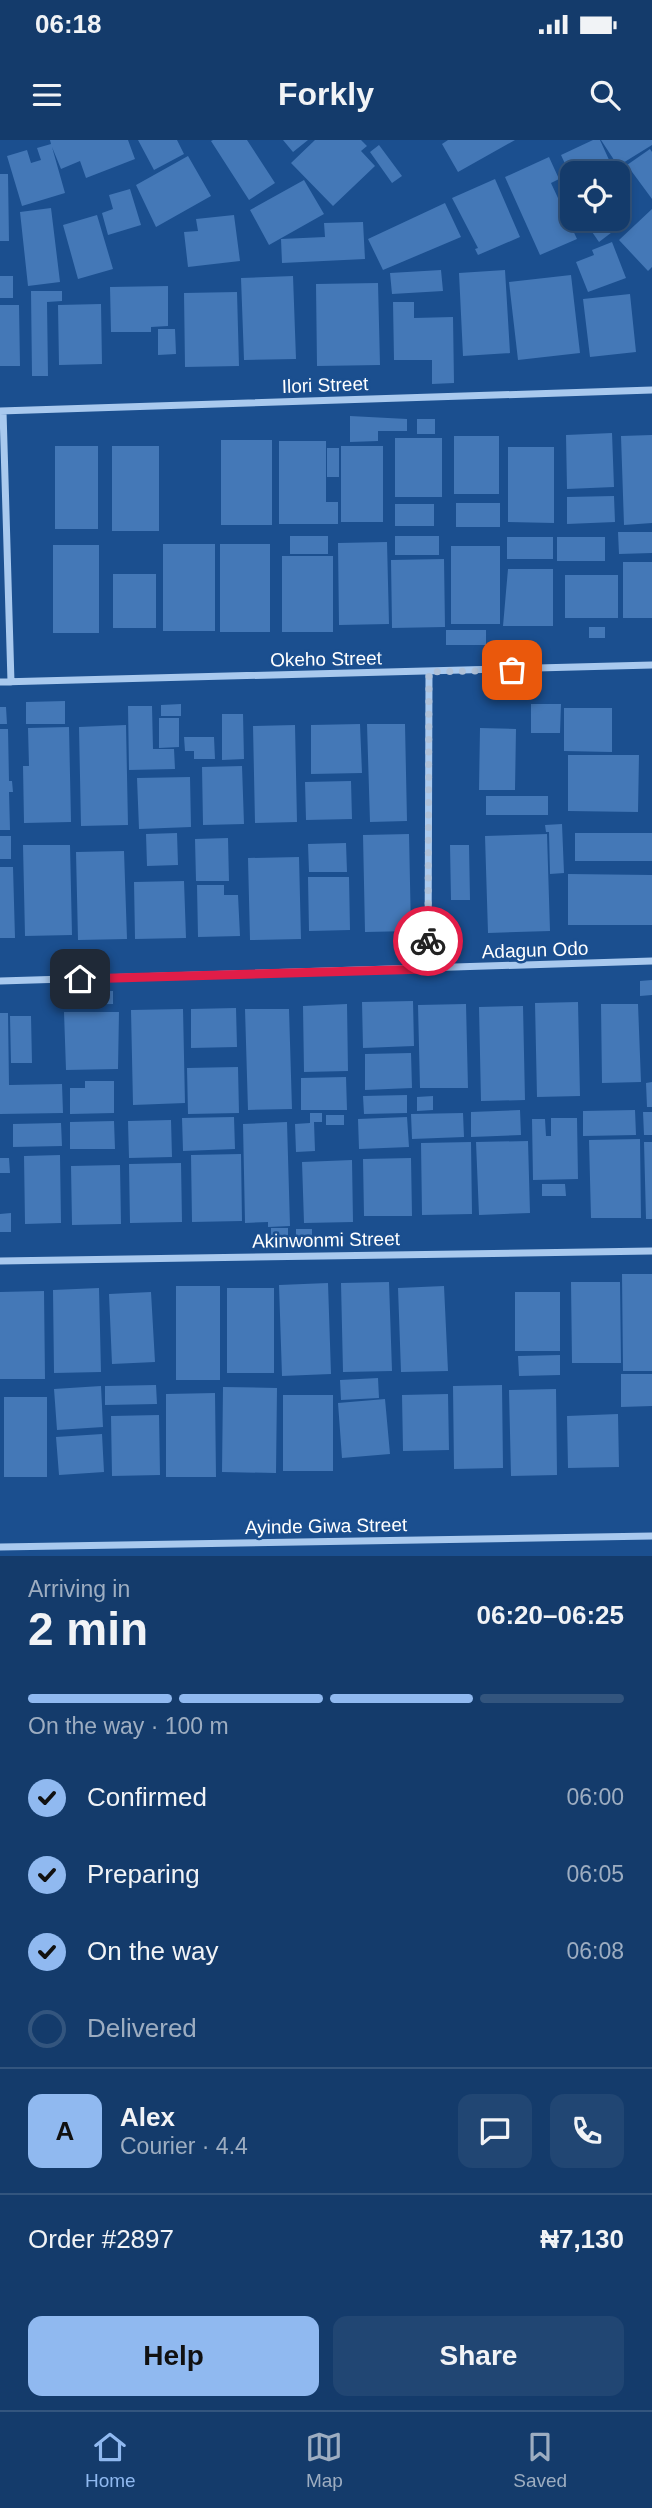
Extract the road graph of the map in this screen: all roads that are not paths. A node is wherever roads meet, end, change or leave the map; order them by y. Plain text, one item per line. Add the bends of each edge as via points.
1 (652, 390) edge
2 (1, 411) edge
3 (652, 665) edge
4 (429, 672) junction
5 (0, 682) edge
6 (10, 682) junction
7 (652, 961) edge
8 (428, 969) junction
9 (0, 981) edge
10 (652, 1251) edge
11 (0, 1261) edge
12 (652, 1536) edge
13 (0, 1547) edge

1 - 2 street, Ilori Street
2 - 6 street
3 - 4 street, Okeho Street
4 - 6 street, Okeho Street
4 - 8 street
5 - 6 street, Okeho Street
7 - 8 street, Adagun Odo
8 - 9 street, Adagun Odo
10 - 11 street, Akinwonmi Street
12 - 13 street, Ayinde Giwa Street

